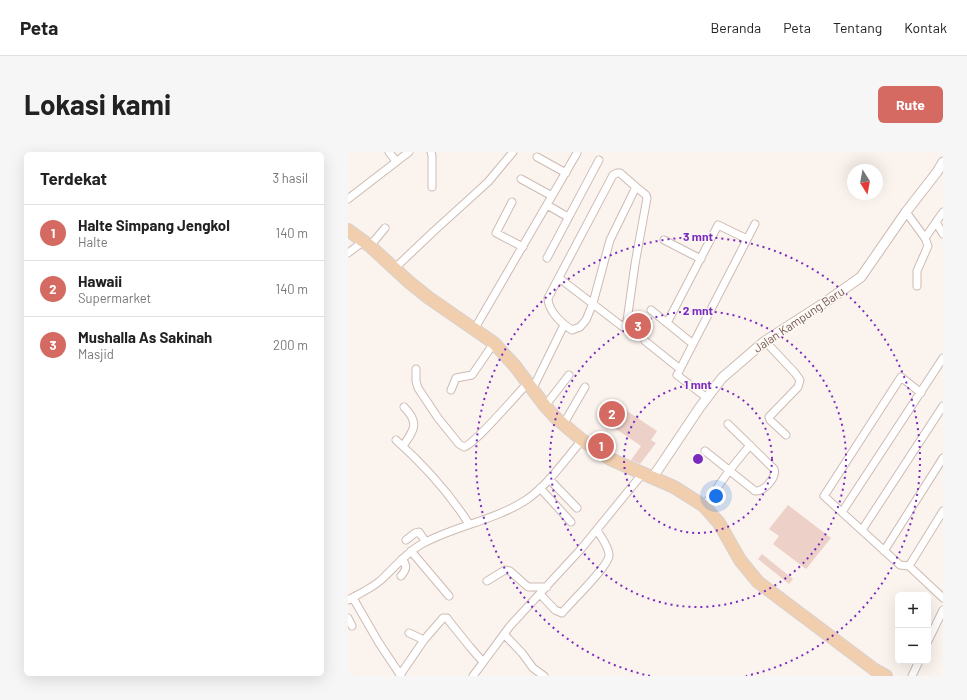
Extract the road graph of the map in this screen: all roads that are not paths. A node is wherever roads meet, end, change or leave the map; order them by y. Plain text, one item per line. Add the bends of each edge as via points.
1 (389, 152) edge
2 (409, 152) edge
3 (431, 152) edge
4 (514, 152) edge
5 (577, 153) dead end
6 (537, 157) dead end
7 (599, 160) dead end
8 (396, 162) junction
9 (943, 162) edge
10 (566, 173) junction
11 (940, 174) edge
12 (521, 179) dead end
13 (432, 187) dead end
14 (636, 187) junction
15 (552, 196) junction
16 (348, 199) edge
17 (512, 202) dead end
18 (547, 205) junction
19 (906, 212) junction
20 (943, 212) edge
21 (568, 217) junction
22 (936, 222) junction
23 (755, 224) dead end
24 (385, 228) dead end
25 (348, 230) edge
26 (943, 234) edge
27 (925, 238) junction
28 (664, 240) dead end
29 (747, 240) junction
30 (367, 244) junction
31 (523, 247) junction
32 (348, 253) edge
33 (547, 258) dead end
34 (701, 259) junction
35 (395, 268) junction
36 (560, 278) junction
37 (917, 286) dead end
38 (593, 303) junction
39 (651, 310) dead end
40 (667, 324) junction
41 (564, 325) junction
42 (475, 328) junction
43 (645, 341) dead end
44 (765, 341) junction
45 (494, 342) junction
46 (693, 344) junction
47 (943, 358) edge
48 (416, 369) dead end
49 (680, 369) junction
50 (569, 375) dead end
51 (529, 387) junction
52 (584, 387) dead end
53 (451, 390) dead end
54 (921, 393) junction
55 (706, 398) junction
56 (545, 406) junction
57 (943, 406) edge
58 (404, 407) dead end
59 (728, 424) dead end
60 (563, 425) junction
61 (786, 435) dead end
62 (396, 440) dead end
63 (582, 440) junction
64 (750, 445) junction
65 (403, 446) junction
66 (705, 451) dead end
67 (943, 458) edge
68 (729, 471) junction
69 (648, 475) junction
70 (549, 479) junction
71 (540, 488) junction
72 (704, 506) junction
73 (577, 508) dead end
74 (943, 511) edge
75 (842, 512) junction
76 (572, 522) dead end
77 (469, 524) junction
78 (598, 530) junction
79 (862, 530) junction
80 (406, 540) dead end
81 (426, 542) junction
82 (411, 551) junction
83 (884, 551) junction
84 (402, 559) junction
85 (909, 566) junction
86 (401, 576) dead end
87 (488, 582) dead end
88 (528, 587) junction
89 (547, 587) junction
90 (540, 594) junction
91 (449, 596) dead end
92 (943, 598) edge
93 (350, 599) edge
94 (533, 602) junction
95 (943, 610) edge
96 (348, 618) edge
97 (352, 626) dead end
98 (408, 632) dead end
99 (504, 634) junction
100 (931, 635) edge
101 (424, 640) junction
102 (483, 662) junction
103 (918, 664) edge
104 (873, 673) edge
105 (542, 675) edge
106 (400, 676) edge
107 (473, 676) edge
108 (886, 676) edge
109 (912, 676) edge

1 - 8 street
2 - 8 street
3 - 13 street
4 - 35 street via 488,182
5 - 10 street
6 - 10 street
7 - 21 street
8 - 16 street
9 - 11 street, Jalan Kampung Baru
10 - 15 street
11 - 19 street, Jalan Kampung Baru
12 - 15 street
14 - 36 street via 620,173 613,175
14 - 38 street via 610,240
14 - 38 street via 647,198 625,326 620,325
15 - 18 street
17 - 31 street via 496,233
18 - 21 street
18 - 31 street
19 - 27 street
19 - 44 street, Jalan Kampung Baru via 861,277
20 - 22 street
21 - 33 street
22 - 26 street
22 - 27 street
23 - 29 street
24 - 30 street
25 - 30 main road
27 - 37 street via 928,246 918,271
28 - 34 street
29 - 34 street via 718,225
29 - 46 street
30 - 32 street
30 - 35 main road
31 - 42 street
34 - 40 street
35 - 42 main road via 429,298
36 - 38 street
36 - 41 street via 548,300
38 - 41 street via 580,327 572,330
39 - 40 street
40 - 46 street
41 - 51 street
42 - 45 main road
43 - 49 street
44 - 55 street, Jalan Kampung Baru via 722,378
44 - 61 street via 800,380 798,387 769,417
45 - 51 main road
45 - 53 street via 472,375 456,378
46 - 49 street
47 - 54 street
48 - 51 street via 419,391 459,444 464,446 478,436
49 - 55 street via 677,375
50 - 56 street
51 - 56 main road
52 - 60 street
54 - 75 street
54 - 75 street via 901,377 824,496
55 - 69 street, Jalan Kampung Baru
56 - 60 main road
57 - 79 street
58 - 65 street via 414,424 413,431
59 - 64 street
60 - 63 main road
62 - 65 street
63 - 69 main road via 610,459
63 - 70 street
64 - 68 street
64 - 68 street via 774,469 772,479 757,492
65 - 77 street via 435,477
66 - 68 street
67 - 83 street
68 - 72 street
69 - 72 main road via 683,492
69 - 78 street
70 - 71 street
70 - 73 street
71 - 76 street
71 - 77 street via 519,504
72 - 104 main road via 719,523 740,560 758,582
74 - 85 street
75 - 79 street
77 - 81 street
78 - 89 street
78 - 90 street via 609,556 598,574 562,613 555,610
79 - 83 street
80 - 81 street via 419,532
81 - 82 street
82 - 84 street
82 - 91 street
83 - 85 street via 900,565
84 - 86 street via 406,568
84 - 93 street via 376,584
85 - 92 street
87 - 88 street via 507,570
88 - 89 street
88 - 94 street
89 - 90 street
90 - 94 street
93 - 106 street
94 - 99 street
95 - 100 street
96 - 97 street
98 - 101 street
99 - 102 street
99 - 105 street
101 - 102 street via 442,619 447,618
101 - 106 street
102 - 107 street
103 - 109 street
104 - 108 main road

